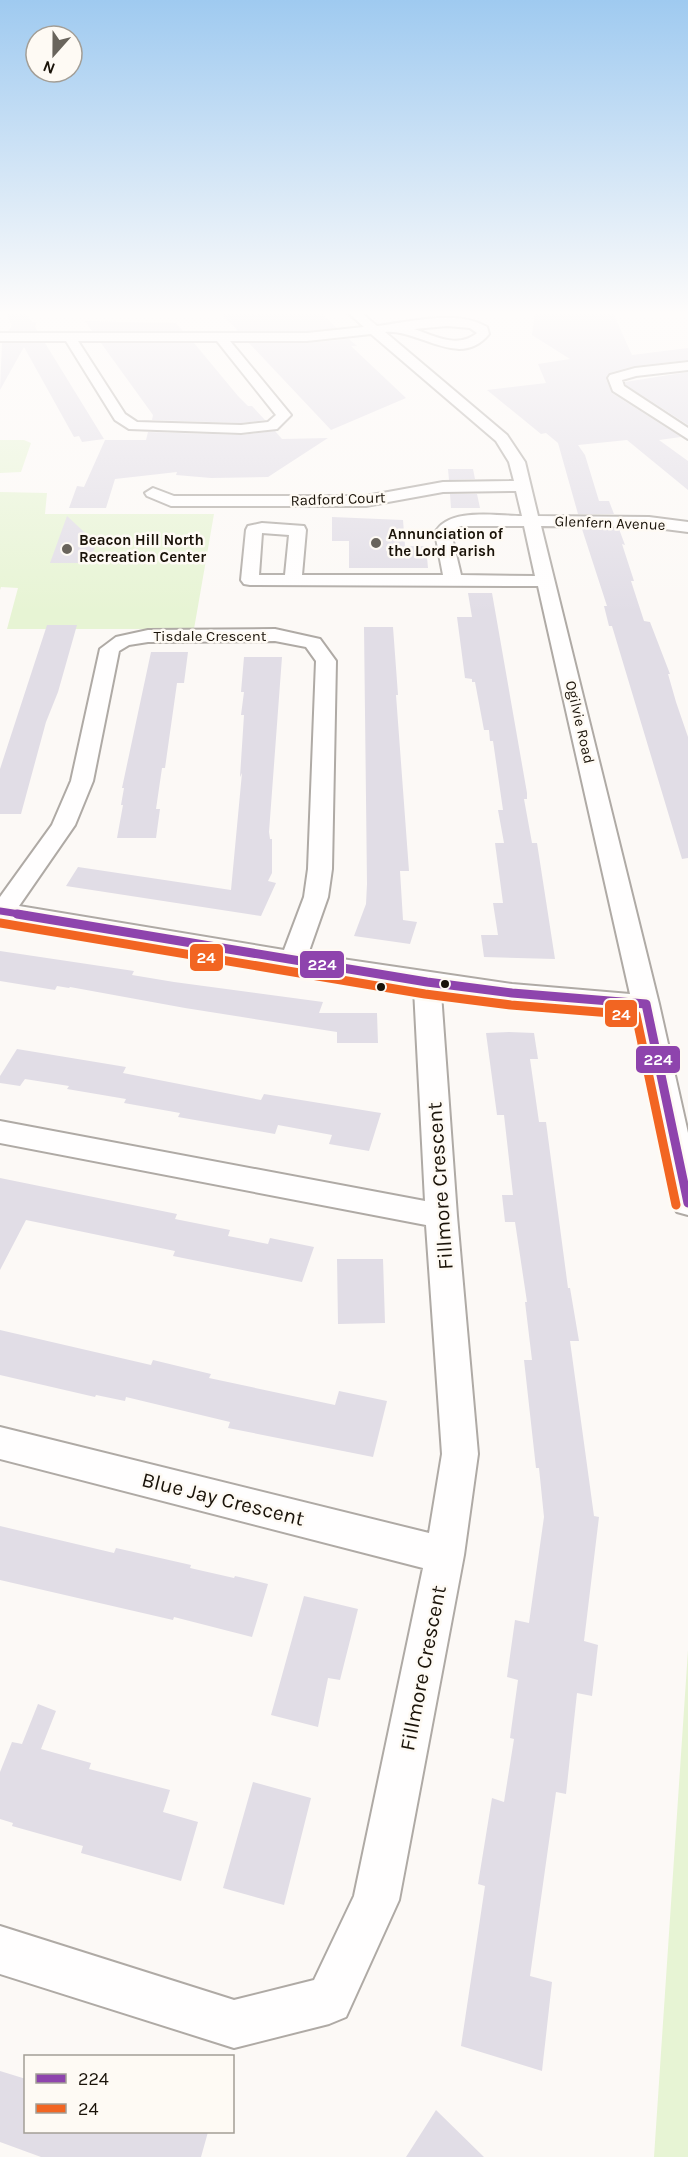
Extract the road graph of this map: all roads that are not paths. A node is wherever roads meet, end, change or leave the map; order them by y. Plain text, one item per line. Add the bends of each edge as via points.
1 (117, 412) edge
2 (280, 412) edge
3 (471, 412) edge
4 (653, 412) edge
5 (688, 435) edge
6 (524, 486) junction
7 (153, 493) dead end
8 (532, 521) junction
9 (688, 527) edge
10 (293, 579) dead end
11 (453, 580) junction
12 (547, 581) junction
13 (2, 911) edge
14 (293, 960) junction
15 (427, 982) junction
16 (646, 1004) junction
17 (0, 1132) edge
18 (688, 1203) edge
19 (441, 1216) junction
20 (0, 1443) edge
21 (445, 1555) junction
22 (0, 1950) edge

1 - 2 street via 134,426 241,429 272,426 284,416
3 - 6 street, Ogilvie Road via 502,438 518,462
4 - 5 street
6 - 7 street, Radford Court via 443,487 385,499 334,502 171,501
6 - 8 street, Ogilvie Road
8 - 9 street, Glenfern Avenue via 650,522
8 - 11 street, Glenfern Avenue via 458,521 446,527 443,533
8 - 12 street, Ogilvie Road
10 - 11 street
11 - 12 street
12 - 16 street, Ogilvie Road
13 - 14 street
13 - 14 street, Tisdale Crescent via 63,825 82,781 110,649 128,638 148,636 275,635 312,644 326,661 320,869 316,897
14 - 15 street
15 - 16 street
15 - 19 street, Fillmore Crescent
16 - 18 street, Ogilvie Road
17 - 19 street
19 - 21 street, Fillmore Crescent via 460,1454
20 - 21 street, Blue Jay Crescent
21 - 22 street, Fillmore Crescent via 376,1900 329,2000 234,2024

